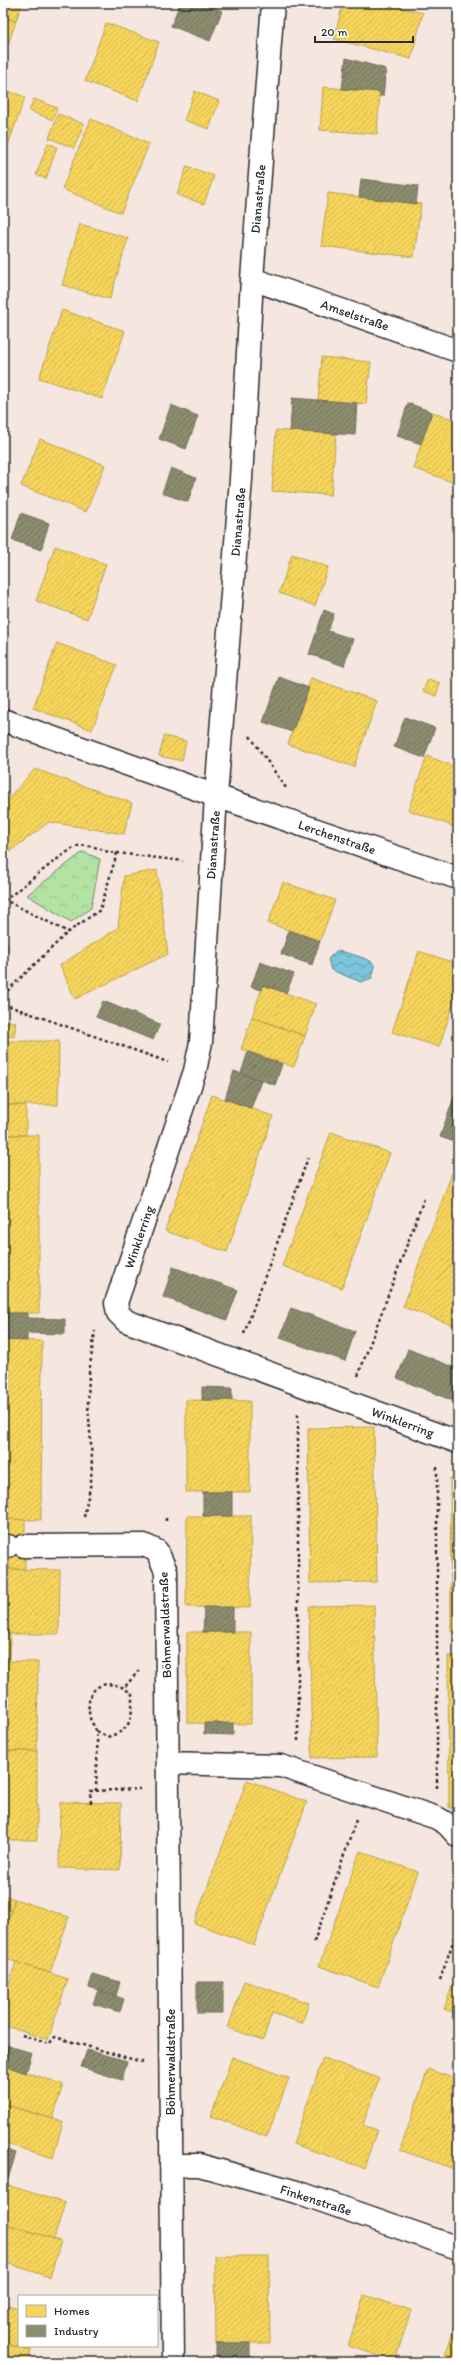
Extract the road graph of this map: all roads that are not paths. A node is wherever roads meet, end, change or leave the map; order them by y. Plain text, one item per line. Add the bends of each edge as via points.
1 (273, 3) edge
2 (252, 279) junction
3 (458, 351) edge
4 (3, 720) edge
5 (216, 796) junction
6 (458, 878) edge
7 (201, 1042) joint
8 (458, 1442) edge
9 (12, 1546) edge
10 (168, 1762) junction
11 (458, 1836) edge
12 (171, 2165) junction
13 (458, 2248) edge
14 (173, 2362) edge

1 - 2 street, Dianastraße
2 - 3 street, Amselstraße
2 - 5 street, Dianastraße via 241,479
4 - 5 street, Lerchenstraße
5 - 6 street, Lerchenstraße
5 - 7 street, Dianastraße
7 - 8 street, Winklerring via 195,1071 116,1303 118,1313 126,1321
9 - 10 street, Böhmerwaldstraße via 144,1545 157,1551 166,1571
10 - 11 street via 281,1766 437,1818
10 - 12 street, Böhmerwaldstraße
12 - 13 street, Finkenstraße via 199,2165 297,2192
12 - 14 street, Böhmerwaldstraße

